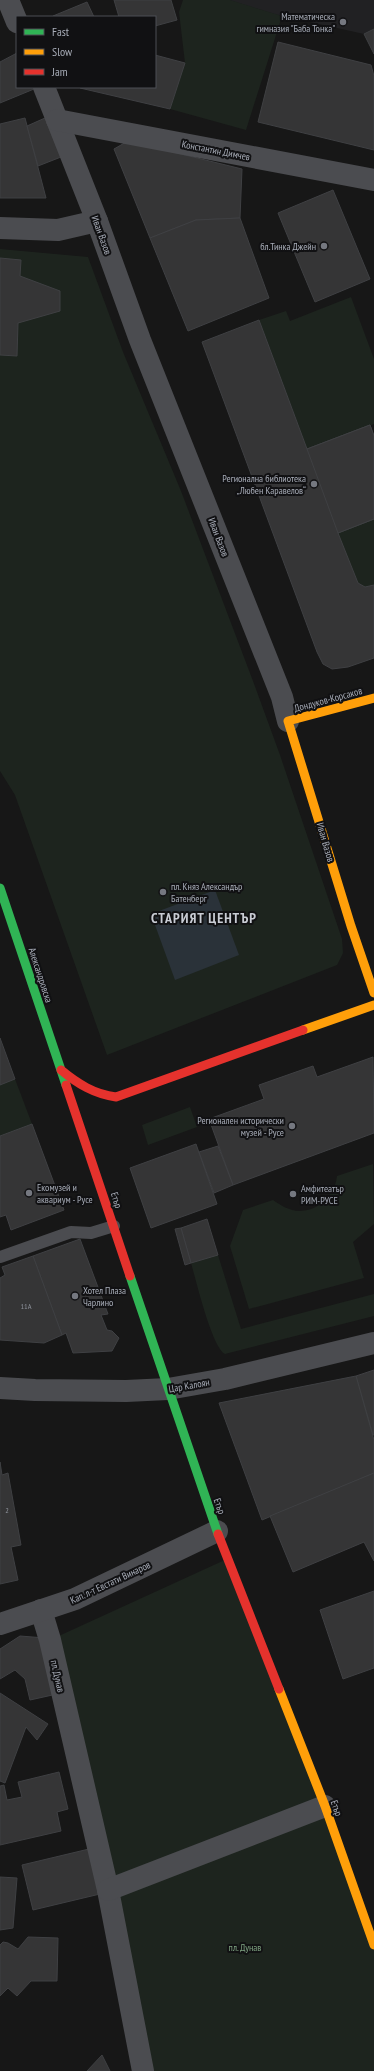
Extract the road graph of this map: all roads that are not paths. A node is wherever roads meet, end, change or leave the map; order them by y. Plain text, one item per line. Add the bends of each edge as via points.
1 (8, 0) edge
2 (16, 20) edge
3 (44, 88) edge
4 (57, 120) junction
5 (374, 180) edge
6 (97, 221) junction
7 (0, 228) edge
8 (374, 698) edge
9 (288, 721) junction
10 (0, 888) edge
11 (374, 993) edge
12 (374, 1005) edge
13 (61, 1070) junction
14 (114, 1226) junction
15 (0, 1257) edge
16 (374, 1343) edge
17 (0, 1388) edge
18 (168, 1389) junction
19 (217, 1531) junction
20 (41, 1610) junction
21 (0, 1624) edge
22 (325, 1806) junction
23 (108, 1890) junction
24 (374, 1945) edge
25 (143, 2071) edge

1 - 2 street
3 - 4 street, Иван Вазов
4 - 5 street, Константин Димчев
4 - 6 street, Иван Вазов
6 - 7 street via 58,230
6 - 9 street, Иван Вазов via 140,340 279,690
8 - 9 street, Дондуков-Корсаков
9 - 11 street, Иван Вазов
10 - 13 street, Александровска
12 - 13 street via 116,1098 101,1096 88,1090
13 - 14 street, Етър
14 - 15 lane via 91,1233 71,1232
14 - 18 street, Етър
16 - 18 street, Цар Калоян
17 - 18 street, Цар Калоян via 126,1391
18 - 19 street, Етър
19 - 20 street, Кап. л-т Евстати Винаров via 75,1599
19 - 22 street, Етър
20 - 21 street, Кап. л-т Евстати Винаров
20 - 23 street, пл. Дунав
22 - 23 street
22 - 24 street, Етър
23 - 25 street, пл. Дунав

